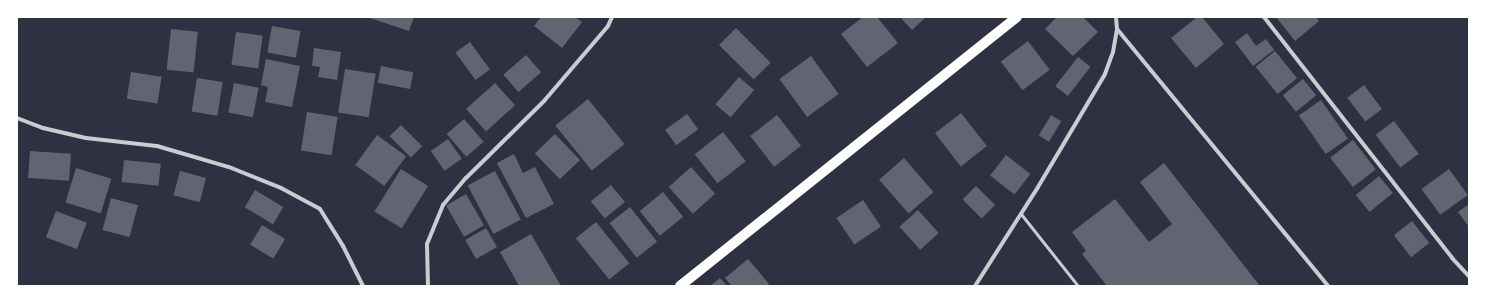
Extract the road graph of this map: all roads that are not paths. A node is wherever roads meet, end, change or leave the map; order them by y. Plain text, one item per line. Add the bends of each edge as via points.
1 (612, 17) edge
2 (1017, 17) edge
3 (1116, 17) edge
4 (1264, 17) edge
5 (1117, 30) junction
6 (17, 118) edge
7 (1021, 214) junction
8 (1469, 276) edge
9 (363, 286) edge
10 (428, 286) edge
11 (680, 286) edge
12 (975, 286) edge
13 (1078, 286) edge
14 (1328, 286) edge

1 - 10 street via 608,26 544,101 466,178 443,206 427,244
2 - 11 main road
3 - 5 street
4 - 8 street via 1452,258
5 - 7 street via 1105,74
5 - 14 street
6 - 9 street via 43,128 86,138 157,146 229,167 281,188 320,209 343,246
7 - 12 street
7 - 13 lane

